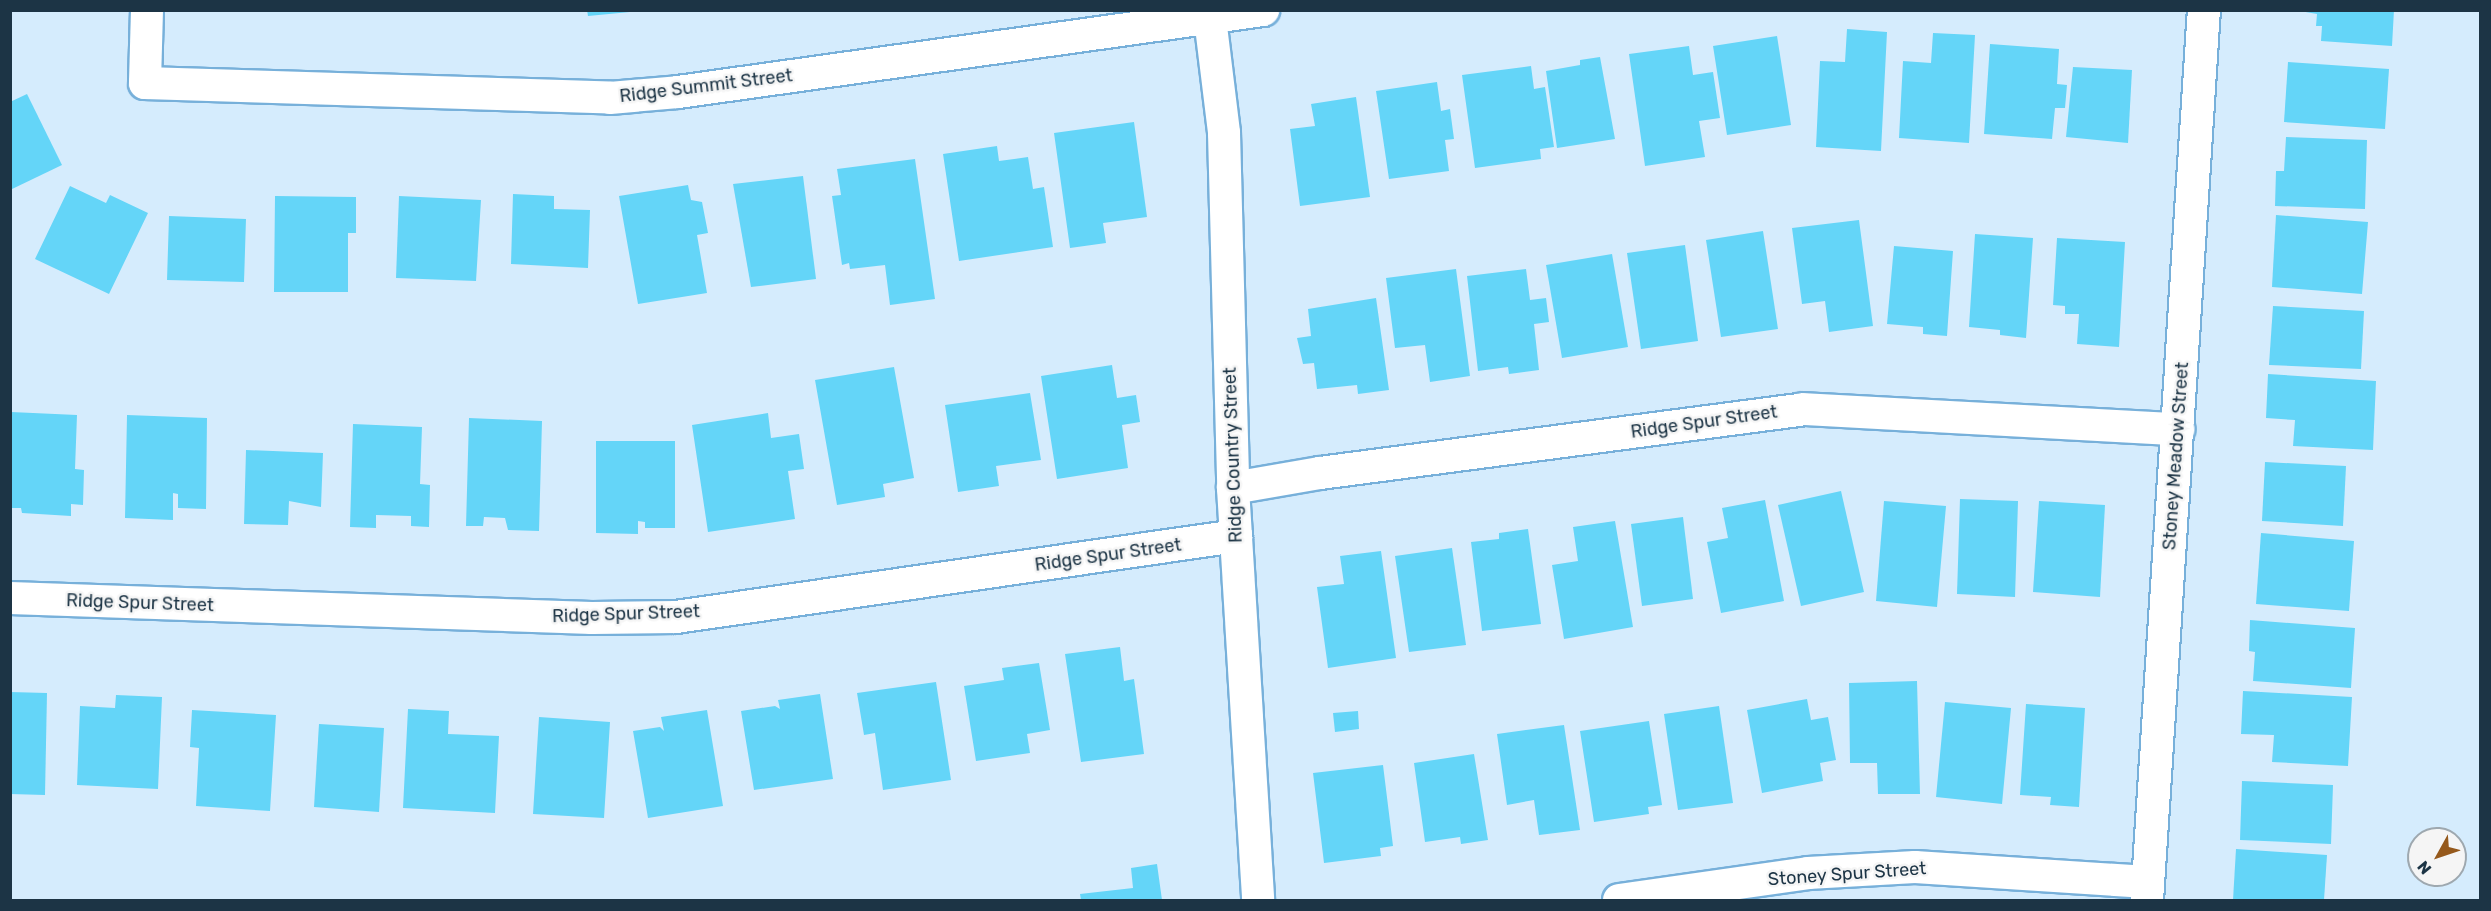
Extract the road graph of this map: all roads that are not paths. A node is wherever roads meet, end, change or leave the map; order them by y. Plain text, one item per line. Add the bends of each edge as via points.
1 (147, 10) edge
2 (1263, 10) edge
3 (2204, 10) edge
4 (1210, 14) edge
5 (2178, 429) junction
6 (1233, 489) junction
7 (1236, 536) junction
8 (10, 598) edge
9 (2147, 891) edge
10 (1258, 900) edge
11 (1619, 900) edge

1 - 4 street, Ridge Summit Street via 145,83 610,98 678,92
2 - 4 street, Ridge Summit Street
3 - 5 street, Stoney Meadow Street
4 - 6 street, Ridge Country Street via 1224,133
5 - 6 street, Ridge Spur Street via 1803,409 1332,471
5 - 9 street, Stoney Meadow Street
6 - 7 street, Ridge Country Street
7 - 8 street, Ridge Spur Street via 676,617 592,618
7 - 10 street, Ridge Country Street
9 - 11 street, Stoney Spur Street via 1915,867 1808,873

